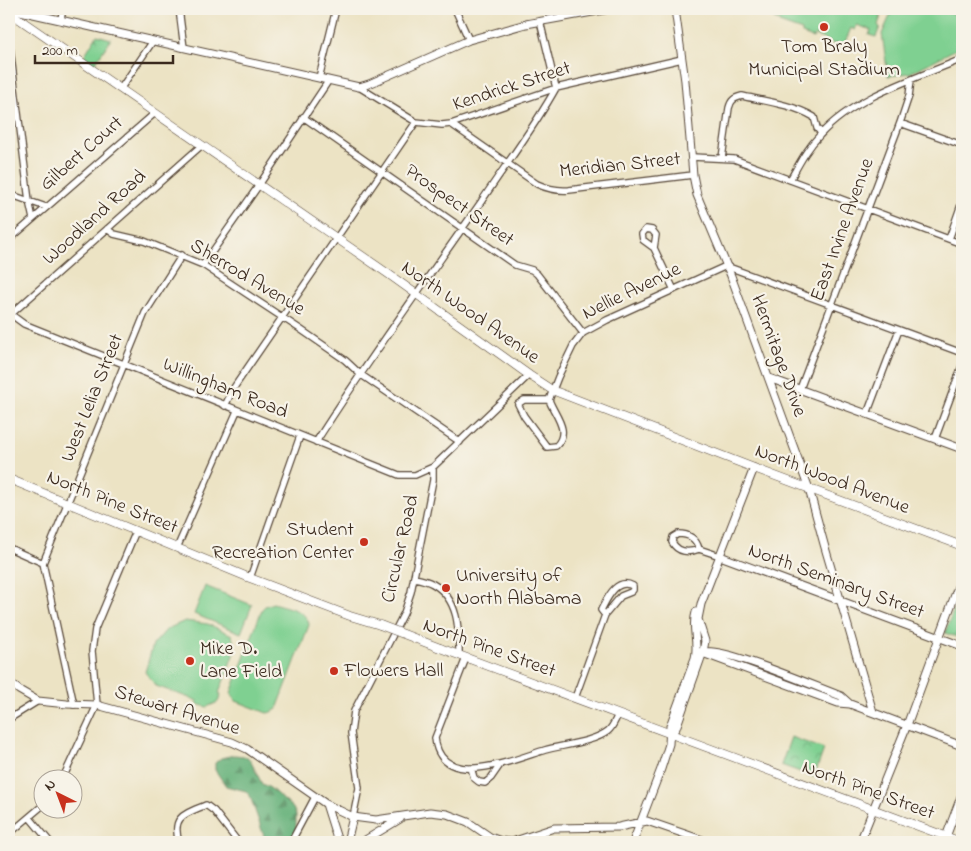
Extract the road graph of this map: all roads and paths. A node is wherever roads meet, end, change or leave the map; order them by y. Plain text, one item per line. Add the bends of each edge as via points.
1 (64, 9) edge
2 (179, 9) edge
3 (336, 9) edge
4 (455, 9) edge
5 (609, 9) edge
6 (675, 9) edge
7 (10, 10) edge
8 (34, 14) junction
9 (61, 19) junction
10 (540, 20) junction
11 (28, 26) junction
12 (9, 40) edge
13 (469, 40) junction
14 (153, 41) junction
15 (184, 48) junction
16 (682, 59) junction
17 (962, 59) edge
18 (319, 78) junction
19 (11, 79) edge
20 (329, 80) junction
21 (911, 80) junction
22 (359, 87) junction
23 (121, 88) junction
24 (556, 88) junction
25 (155, 113) junction
26 (303, 117) junction
27 (416, 122) junction
28 (900, 122) junction
29 (451, 124) junction
30 (821, 133) junction
31 (202, 145) junction
32 (962, 145) edge
33 (692, 157) junction
34 (722, 158) junction
35 (508, 163) junction
36 (382, 172) junction
37 (693, 175) junction
38 (790, 180) junction
39 (259, 185) junction
40 (9, 194) edge
41 (29, 201) junction
42 (962, 202) edge
43 (46, 207) junction
44 (868, 209) junction
45 (33, 219) junction
46 (463, 228) junction
47 (107, 229) junction
48 (336, 238) junction
49 (949, 239) junction
50 (9, 240) edge
51 (962, 244) edge
52 (654, 248) dead end
53 (182, 255) junction
54 (203, 265) junction
55 (726, 266) junction
56 (674, 290) junction
57 (415, 294) junction
58 (832, 306) junction
59 (9, 315) edge
60 (282, 318) junction
61 (900, 330) junction
62 (583, 333) junction
63 (962, 353) edge
64 (124, 365) junction
65 (962, 366) edge
66 (360, 374) junction
67 (529, 375) junction
68 (768, 378) junction
69 (800, 389) junction
70 (552, 390) junction
71 (549, 400) junction
72 (225, 406) junction
73 (237, 411) junction
74 (867, 414) junction
75 (300, 436) junction
76 (935, 439) junction
77 (316, 442) junction
78 (460, 442) junction
79 (962, 449) edge
80 (433, 466) junction
81 (754, 468) junction
82 (9, 479) edge
83 (809, 489) junction
84 (67, 503) junction
85 (136, 531) junction
86 (962, 546) edge
87 (9, 548) edge
88 (177, 548) junction
89 (699, 549) junction
90 (720, 556) junction
91 (43, 563) junction
92 (962, 576) edge
93 (250, 578) junction
94 (414, 578) junction
95 (840, 600) junction
96 (701, 604) junction
97 (603, 613) junction
98 (703, 633) junction
99 (939, 638) junction
100 (962, 646) edge
101 (700, 652) junction
102 (717, 652) junction
103 (462, 657) junction
104 (741, 659) junction
105 (739, 667) junction
106 (9, 682) edge
107 (574, 698) junction
108 (38, 701) junction
109 (850, 704) junction
110 (74, 705) junction
111 (97, 705) junction
112 (874, 712) junction
113 (618, 715) junction
114 (9, 719) edge
115 (907, 725) junction
116 (670, 734) junction
117 (962, 746) edge
118 (500, 765) junction
119 (67, 768) edge
120 (471, 768) junction
121 (962, 794) edge
122 (315, 797) junction
123 (326, 804) junction
124 (873, 810) junction
125 (404, 816) junction
126 (353, 817) junction
127 (30, 818) joint
128 (641, 821) junction
129 (9, 834) edge
130 (946, 837) junction
131 (50, 842) edge
132 (179, 842) edge
133 (238, 842) edge
134 (291, 842) edge
135 (338, 842) edge
136 (347, 842) edge
137 (362, 842) edge
138 (633, 842) edge
139 (708, 842) edge
140 (860, 842) edge
141 (961, 842) edge

1 - 9 street
2 - 15 street
3 - 18 street
4 - 13 street
5 - 10 street
6 - 16 street, Hermitage Drive
7 - 8 street
7 - 11 main road, North Wood Avenue
8 - 9 street
8 - 11 street via 27,21
9 - 14 street
10 - 13 street
10 - 24 street
11 - 23 main road, North Wood Avenue
12 - 19 street
13 - 22 street
14 - 15 street
14 - 23 street
15 - 18 street
16 - 24 street, Kendrick Street
16 - 33 street, Hermitage Drive
17 - 21 street
18 - 20 street
19 - 41 street
20 - 22 street
20 - 26 street
21 - 28 street, East Irvine Avenue
21 - 30 street via 855,107
22 - 27 street, Kendrick Street
23 - 25 main road, North Wood Avenue
24 - 29 street, Kendrick Street
24 - 35 street
25 - 31 main road, North Wood Avenue
25 - 43 street, Gilbert Court
26 - 36 street, Prospect Street
26 - 39 street
27 - 29 street, Kendrick Street
27 - 36 street
28 - 32 street
28 - 44 street, East Irvine Avenue
29 - 35 street, Meridian Street
30 - 34 street via 810,115 742,96 735,98 729,108
30 - 38 street
31 - 39 main road, North Wood Avenue
31 - 47 street, Woodland Road
33 - 34 street
33 - 37 street, Hermitage Drive
34 - 38 street via 734,159
35 - 37 street, Meridian Street via 537,184 558,191
35 - 46 street
36 - 46 street, Prospect Street
36 - 48 street
37 - 55 street, Hermitage Drive via 702,210
38 - 44 street
39 - 48 main road, North Wood Avenue
39 - 54 street
40 - 41 street
41 - 43 street
41 - 45 street
42 - 49 street
43 - 45 street, Gilbert Court
44 - 49 street
44 - 58 street, East Irvine Avenue
45 - 50 street, Gilbert Court
46 - 57 street
46 - 62 street, Prospect Street via 516,265 532,270
47 - 53 street, Sherrod Avenue
47 - 59 street, Woodland Road
48 - 57 main road, North Wood Avenue
48 - 60 street
49 - 51 street
52 - 56 street
53 - 54 street, Sherrod Avenue
53 - 64 street, West Lelia Street via 145,314
54 - 60 street, Sherrod Avenue
55 - 56 street, Nellie Avenue
55 - 58 street
55 - 68 street, Hermitage Drive
56 - 62 street, Nellie Avenue
57 - 66 street
57 - 67 main road, North Wood Avenue
58 - 61 street
58 - 69 street, East Irvine Avenue
59 - 64 street, Willingham Road
60 - 66 street, Sherrod Avenue
60 - 72 street via 233,389
61 - 63 street
61 - 74 street
62 - 70 street, Nellie Avenue
64 - 72 street, Willingham Road
64 - 84 street, West Lelia Street
65 - 76 street
66 - 77 street
66 - 78 street, Sherrod Avenue
67 - 70 main road, North Wood Avenue
67 - 78 street
68 - 69 street
68 - 83 street, Hermitage Drive
69 - 74 street
70 - 71 street, Nellie Avenue
70 - 81 main road, North Wood Avenue
71 - 71 street via 524,400 518,404 550,448 559,443 562,429
72 - 73 street, Willingham Road
73 - 75 street, Willingham Road
73 - 88 street
74 - 76 street
75 - 77 street, Willingham Road
75 - 93 street
76 - 79 street
77 - 80 street, Willingham Road via 399,475 415,475
78 - 80 street
80 - 94 street, Circular Road via 433,481
81 - 83 main road, North Wood Avenue
81 - 90 street
82 - 84 main road, North Pine Street
83 - 86 main road, North Wood Avenue
83 - 95 street, Hermitage Drive
84 - 85 main road, North Pine Street
84 - 91 street, West Lelia Street
85 - 88 main road, North Pine Street
85 - 111 street via 92,640
87 - 91 street
88 - 93 main road, North Pine Street
89 - 89 street via 693,538 684,534 673,537 672,542 678,550 690,552
89 - 90 street, North Seminary Street
90 - 95 street, North Seminary Street
90 - 96 street
91 - 110 street
92 - 99 street
93 - 103 main road, North Pine Street, bridge
94 - 103 street via 432,583 452,602
94 - 126 street, Circular Road via 404,612 354,711 351,733 359,788
95 - 99 street, North Seminary Street
95 - 112 street, Hermitage Drive
96 - 98 street via 698,620
96 - 101 street via 693,620
97 - 97 street via 621,596 631,592 633,586 623,584 610,592
97 - 107 street
98 - 101 street via 705,641
98 - 102 street
99 - 100 street, North Seminary Street
99 - 115 street
101 - 102 street
101 - 105 street
101 - 116 street via 676,728
102 - 104 street
103 - 107 main road, North Pine Street
103 - 120 street via 435,738 436,748 450,765
104 - 105 street
104 - 109 street via 841,696
105 - 109 street via 838,703
106 - 108 street, Stewart Avenue
107 - 113 main road, North Pine Street
108 - 110 street, Stewart Avenue
108 - 114 street
109 - 112 street
110 - 111 street, Stewart Avenue
111 - 119 street
111 - 122 street, Stewart Avenue via 232,742
112 - 115 street
113 - 116 main road, North Pine Street
113 - 118 street via 608,731
115 - 117 street
115 - 124 street
116 - 124 main road, North Pine Street
116 - 128 street
118 - 120 street
118 - 120 street via 484,783 474,778
121 - 130 street
122 - 123 street, Stewart Avenue
122 - 134 street
123 - 126 street, Stewart Avenue
123 - 135 street
124 - 130 main road, North Pine Street
124 - 140 street
125 - 126 street, Stewart Avenue via 376,820
125 - 128 street, Stewart Avenue via 430,812 447,814 468,822 490,837 512,842 554,828 619,827
125 - 137 street
126 - 136 street
127 - 129 street
127 - 131 street
128 - 138 street
128 - 139 street
130 - 141 main road, North Pine Street
132 - 133 street via 177,822 206,806 214,811

